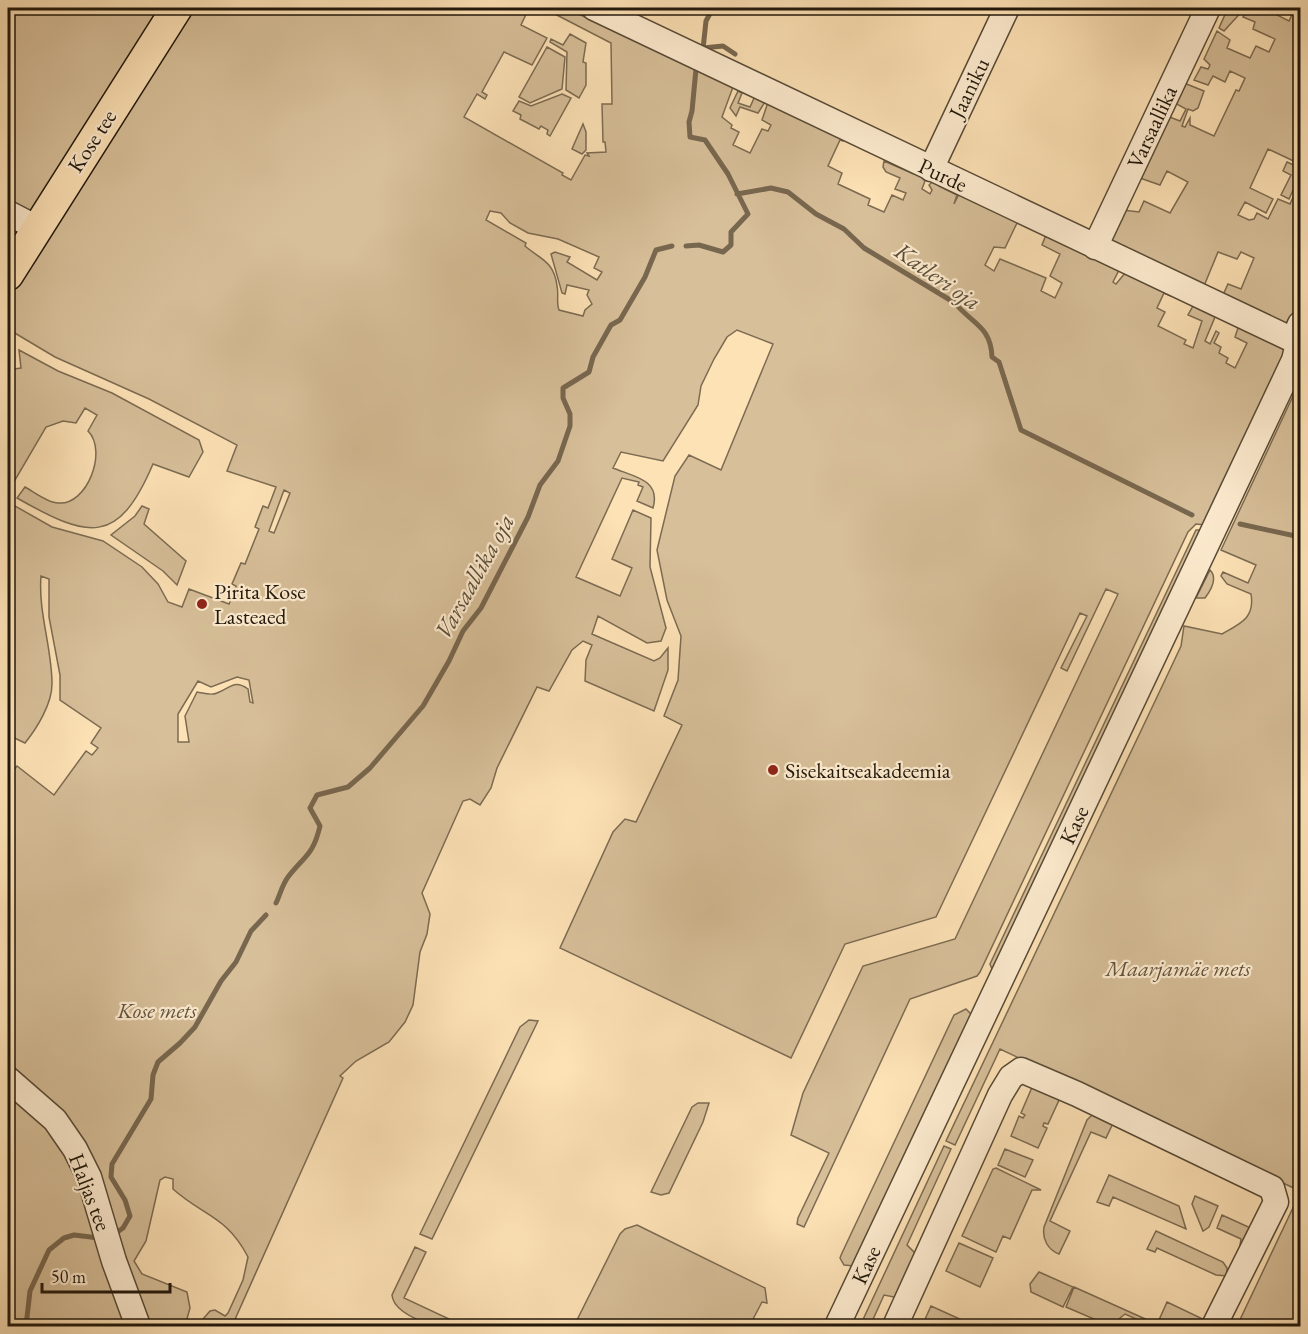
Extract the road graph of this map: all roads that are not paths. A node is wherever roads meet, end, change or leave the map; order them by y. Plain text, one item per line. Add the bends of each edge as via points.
1 (177, 8) edge
2 (594, 8) edge
3 (1007, 8) edge
4 (1208, 8) edge
5 (931, 169) junction
6 (8, 213) edge
7 (37, 228) junction
8 (1095, 247) junction
9 (8, 275) edge
10 (1297, 332) edge
11 (8, 1079) edge
12 (138, 1326) edge
13 (837, 1326) edge
14 (895, 1326) edge
15 (1214, 1326) edge

1 - 7 main road, Kose tee
2 - 5 street, Purde
3 - 5 street, Jaaniku
4 - 8 street, Varsaallika
5 - 8 street, Purde
6 - 7 street
7 - 9 main road, Kose tee
8 - 10 street, Purde
10 - 13 street, Kase via 1296,356
11 - 12 street, Haljas tee via 55,1120 75,1149 89,1177
14 - 15 street via 1000,1095 1011,1077 1021,1070 1272,1188 1276,1202

